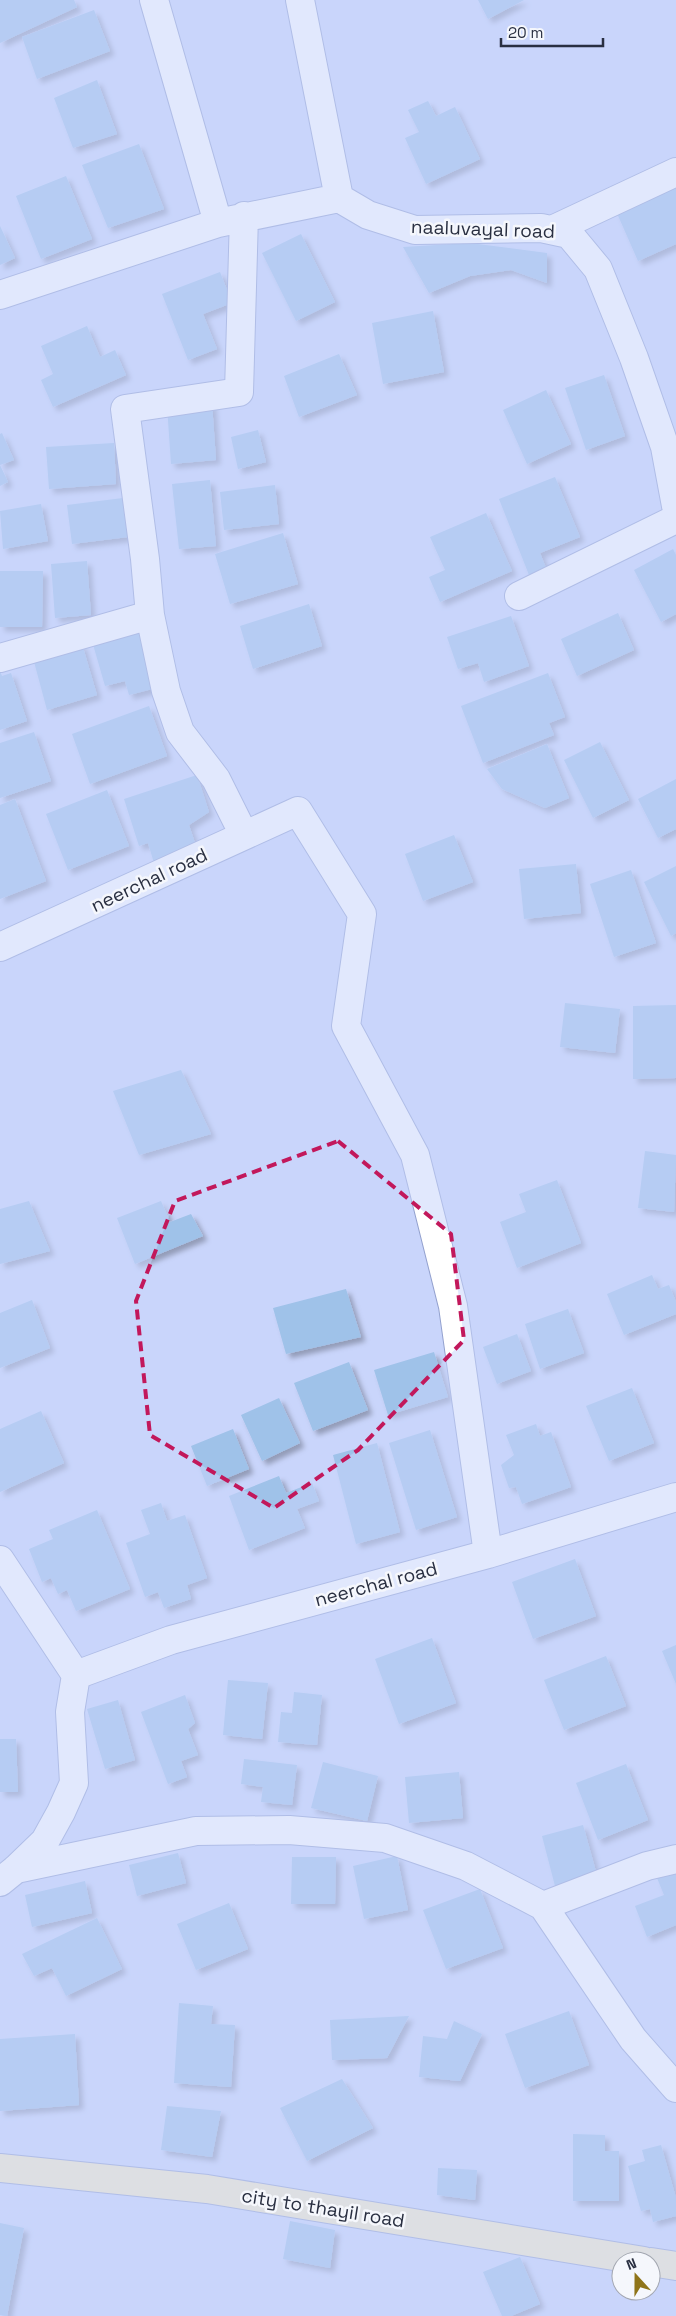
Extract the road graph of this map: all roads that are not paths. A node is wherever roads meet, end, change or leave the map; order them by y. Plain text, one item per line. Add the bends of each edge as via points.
1 (154, 0) edge
2 (300, 0) edge
3 (676, 172) edge
4 (339, 198) junction
5 (244, 216) junction
6 (218, 223) junction
7 (552, 230) junction
8 (0, 295) edge
9 (671, 444) edge
10 (676, 506) edge
11 (676, 519) edge
12 (519, 596) dead end
13 (150, 615) junction
14 (0, 658) edge
15 (244, 836) junction
16 (0, 947) edge
17 (676, 1497) edge
18 (488, 1554) junction
19 (0, 1560) edge
20 (76, 1675) junction
21 (676, 1859) edge
22 (8, 1876) edge
23 (543, 1906) junction
24 (676, 2088) edge
25 (0, 2168) edge
26 (611, 2256) edge
27 (661, 2264) edge
28 (676, 2266) edge

1 - 6 street
2 - 4 street
3 - 7 street
4 - 5 street
4 - 7 street, naaluvayal road via 368,215 415,230
5 - 6 street
5 - 13 street via 239,392 126,409
6 - 8 street
7 - 9 street, naaluvayal road via 569,234 598,269
9 - 10 street, naaluvayal road
11 - 12 street
13 - 14 street
13 - 15 street via 166,691 180,732 216,779
15 - 16 street, neerchal road
15 - 18 street, neerchal road via 298,811 362,914 346,1026 415,1155 453,1306
17 - 18 street, neerchal road
18 - 20 street, neerchal road via 171,1640
19 - 20 street
20 - 22 street via 70,1712 74,1782 45,1841
21 - 23 street via 647,1866
22 - 23 street via 196,1831 289,1830 386,1838 466,1866
23 - 24 street via 633,2039
25 - 26 main road, city to thayil road via 207,2189
27 - 28 main road

